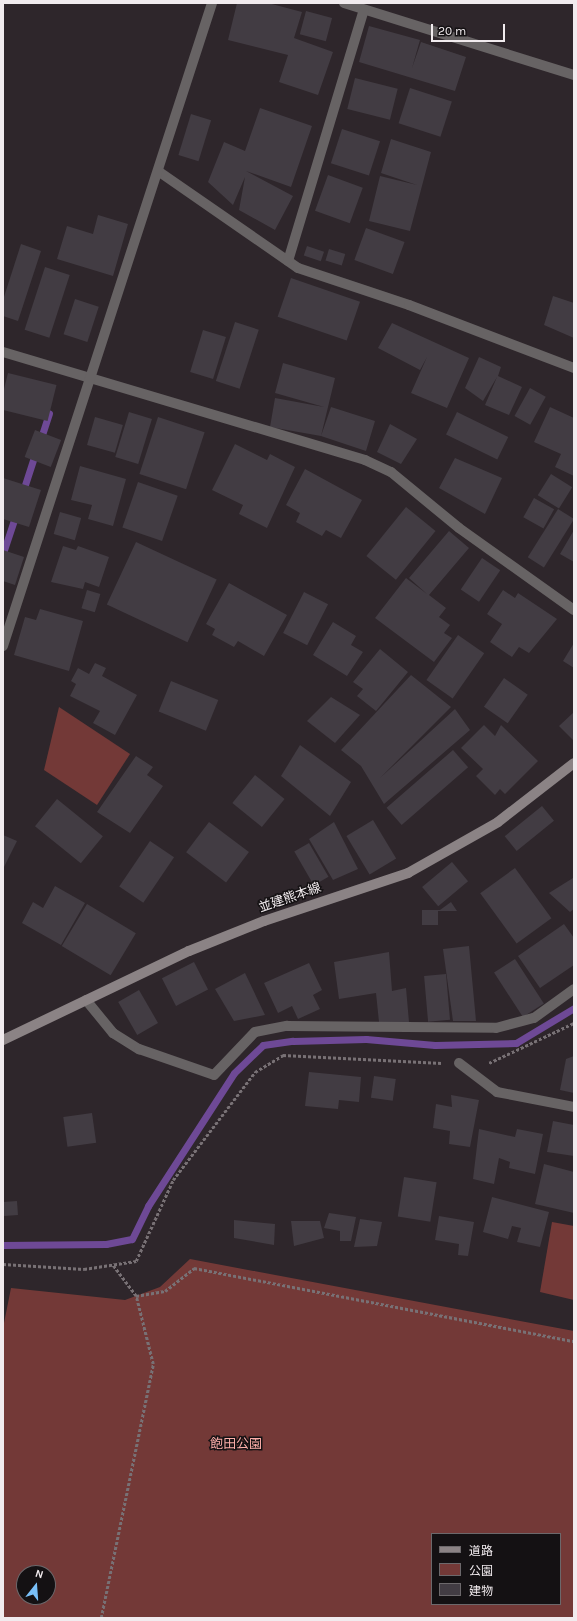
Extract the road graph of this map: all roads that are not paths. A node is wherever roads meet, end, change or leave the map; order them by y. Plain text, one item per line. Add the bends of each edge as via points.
1 (212, 3) edge
2 (344, 3) edge
3 (364, 10) junction
4 (574, 75) edge
5 (158, 171) junction
6 (288, 261) junction
7 (3, 352) edge
8 (574, 368) edge
9 (91, 380) junction
10 (574, 610) edge
11 (3, 646) edge
12 (574, 763) edge
13 (574, 989) edge
14 (86, 1000) junction
15 (3, 1040) edge
16 (459, 1063) road end
17 (574, 1107) edge

1 - 5 street
2 - 3 street
3 - 4 street
3 - 6 street
5 - 6 street
5 - 9 street
6 - 8 street via 298,268 409,304
7 - 9 street
9 - 10 street via 378,466
9 - 11 street
12 - 14 main road, 並建熊本線 via 498,822 408,873 264,921 189,951
13 - 14 street via 534,1018 496,1028 287,1026 255,1032 214,1075 139,1049 113,1033
14 - 15 main road, 並建熊本線
16 - 17 street via 497,1092

